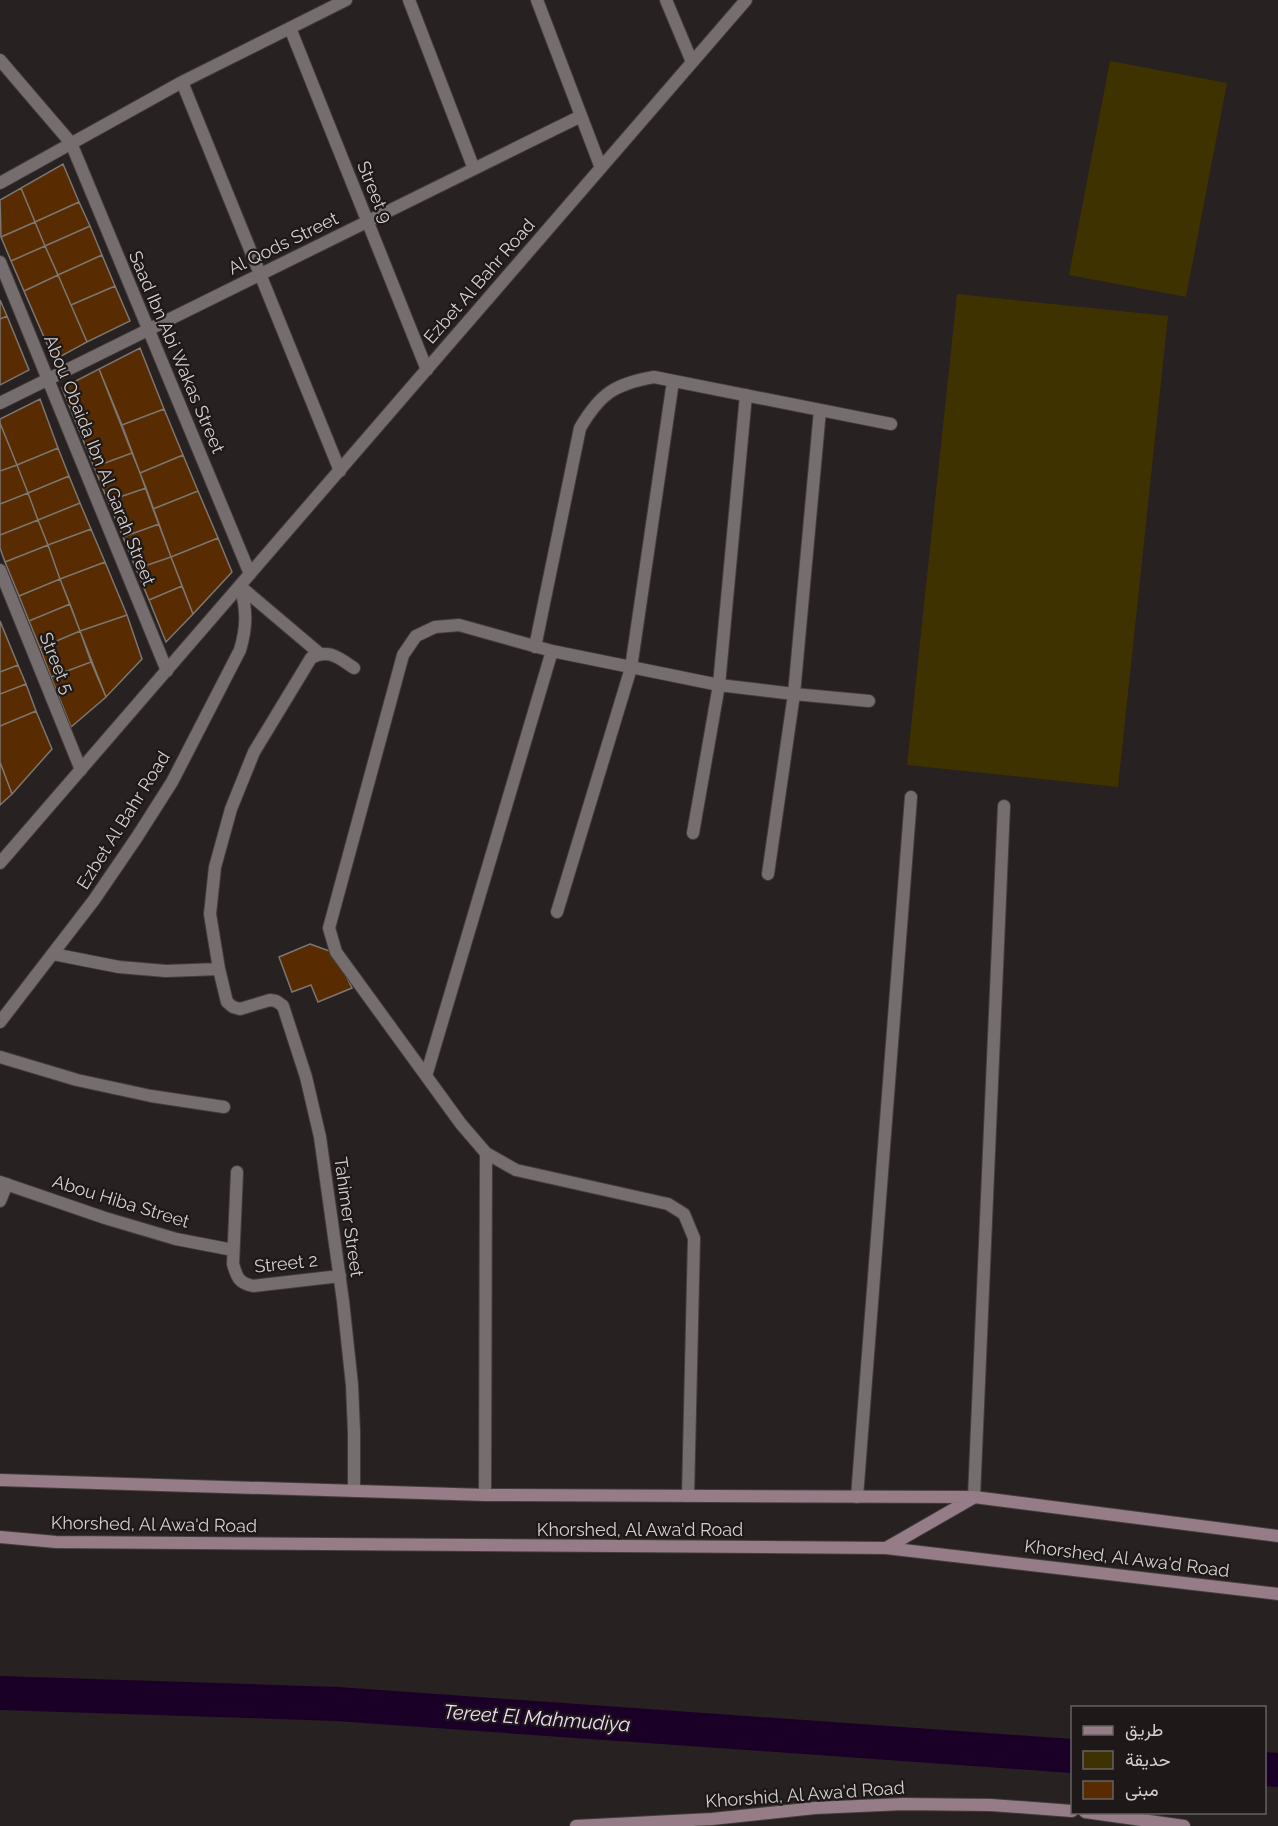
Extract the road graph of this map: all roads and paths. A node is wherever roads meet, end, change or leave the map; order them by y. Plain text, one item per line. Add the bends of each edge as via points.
1 (346, 0) edge
2 (409, 0) edge
3 (537, 0) edge
4 (666, 0) edge
5 (746, 0) edge
6 (290, 28) junction
7 (0, 60) edge
8 (692, 63) junction
9 (182, 82) junction
10 (581, 116) junction
11 (70, 143) junction
12 (601, 168) junction
13 (474, 169) junction
14 (0, 183) edge
15 (368, 222) junction
16 (0, 262) edge
17 (260, 274) junction
18 (149, 330) junction
19 (427, 370) junction
20 (48, 380) junction
21 (673, 381) junction
22 (746, 395) junction
23 (0, 403) edge
24 (820, 410) junction
25 (891, 424) dead end
26 (340, 471) junction
27 (0, 570) edge
28 (250, 574) junction
29 (240, 586) junction
30 (6, 601) edge
31 (535, 647) junction
32 (552, 651) junction
33 (319, 653) junction
34 (354, 668) dead end
35 (631, 668) junction
36 (167, 671) junction
37 (719, 685) junction
38 (794, 694) junction
39 (869, 701) dead end
40 (81, 771) junction
41 (911, 797) dead end
42 (1004, 806) dead end
43 (693, 833) dead end
44 (0, 863) edge
45 (768, 874) dead end
46 (557, 912) dead end
47 (53, 954) junction
48 (219, 969) junction
49 (0, 1022) edge
50 (0, 1057) edge
51 (426, 1076) junction
52 (224, 1107) dead end
53 (486, 1153) junction
54 (237, 1172) dead end
55 (3, 1183) edge
56 (0, 1201) edge
57 (233, 1250) junction
58 (340, 1276) junction
59 (0, 1480) edge
60 (354, 1491) junction
61 (484, 1495) junction
62 (688, 1496) junction
63 (857, 1497) junction
64 (974, 1497) junction
65 (1278, 1536) edge
66 (0, 1537) edge
67 (886, 1548) junction
68 (1278, 1594) edge
69 (1071, 1811) edge
70 (1099, 1814) edge
71 (576, 1826) edge
72 (1184, 1826) edge

1 - 6 street
2 - 13 street
3 - 10 street
4 - 8 street
5 - 8 street, Ezbet Al Bahr Road
6 - 9 street
6 - 15 street, Street 9
7 - 11 street, Saad Ibn Abi Wakas Street
8 - 12 street, Ezbet Al Bahr Road
9 - 11 street
9 - 17 street
10 - 12 street
10 - 13 street, Al Qods Street
11 - 14 street
11 - 18 street, Saad Ibn Abi Wakas Street
12 - 19 street, Ezbet Al Bahr Road
13 - 15 street, Al Qods Street
15 - 17 street, Al Qods Street
15 - 19 street, Street 9
16 - 20 street, Abou Obaida Ibn Al Garah Street
17 - 18 street, Al Qods Street
17 - 26 street
18 - 20 street, Al Qods Street
18 - 28 street, Saad Ibn Abi Wakas Street
19 - 26 street, Ezbet Al Bahr Road
20 - 23 street, Al Qods Street
20 - 36 street, Abou Obaida Ibn Al Garah Street
21 - 22 street
21 - 31 street via 654,377 631,381 592,408 580,428
21 - 35 street
22 - 24 street
22 - 37 street
24 - 25 street
24 - 38 street
26 - 28 street, Ezbet Al Bahr Road
27 - 30 street, Street 5
28 - 29 street, Ezbet Al Bahr Road
29 - 33 street
29 - 36 street, Ezbet Al Bahr Road
29 - 47 street, Ezbet Al Bahr Road via 246,617 240,650 172,782
30 - 40 street, Street 5
31 - 32 street
31 - 51 street via 459,625 435,627 416,636 403,656 329,928 336,952
32 - 35 street
32 - 51 street
33 - 34 street via 327,653
33 - 48 street via 310,658 254,752 231,809 215,867 210,915
35 - 37 street
35 - 46 street
36 - 40 street, Ezbet Al Bahr Road
37 - 38 street
37 - 43 street
38 - 39 street
38 - 45 street
40 - 44 street, Ezbet Al Bahr Road
41 - 63 street
42 - 64 street
47 - 48 street via 119,967 166,971
47 - 49 street, Ezbet Al Bahr Road
48 - 58 street, Tahimer Street via 227,1002 233,1007 240,1009 270,1000 283,1006 316,1116
50 - 52 street via 77,1080
51 - 53 street
53 - 61 street
53 - 62 street via 516,1170 668,1204 684,1214 694,1238
54 - 57 street, Street 2
55 - 56 street
55 - 57 street, Abou Hiba Street via 176,1239
57 - 58 street, Street 2 via 236,1275 243,1284
58 - 60 street, Tahimer Street via 352,1384
59 - 60 main road, Khorshed, Al Awa'd Road
60 - 61 main road, Khorshed, Al Awa'd Road
61 - 62 main road, Khorshed, Al Awa'd Road
62 - 63 main road, Khorshed, Al Awa'd Road
63 - 64 main road, Khorshed, Al Awa'd Road
64 - 65 main road, Khorshed, Al Awa'd Road
64 - 67 main road
66 - 67 main road, Khorshed, Al Awa'd Road via 56,1542
67 - 68 main road, Khorshed, Al Awa'd Road
69 - 71 main road, Khorshid, Al Awa'd Road via 903,1804
70 - 72 main road

